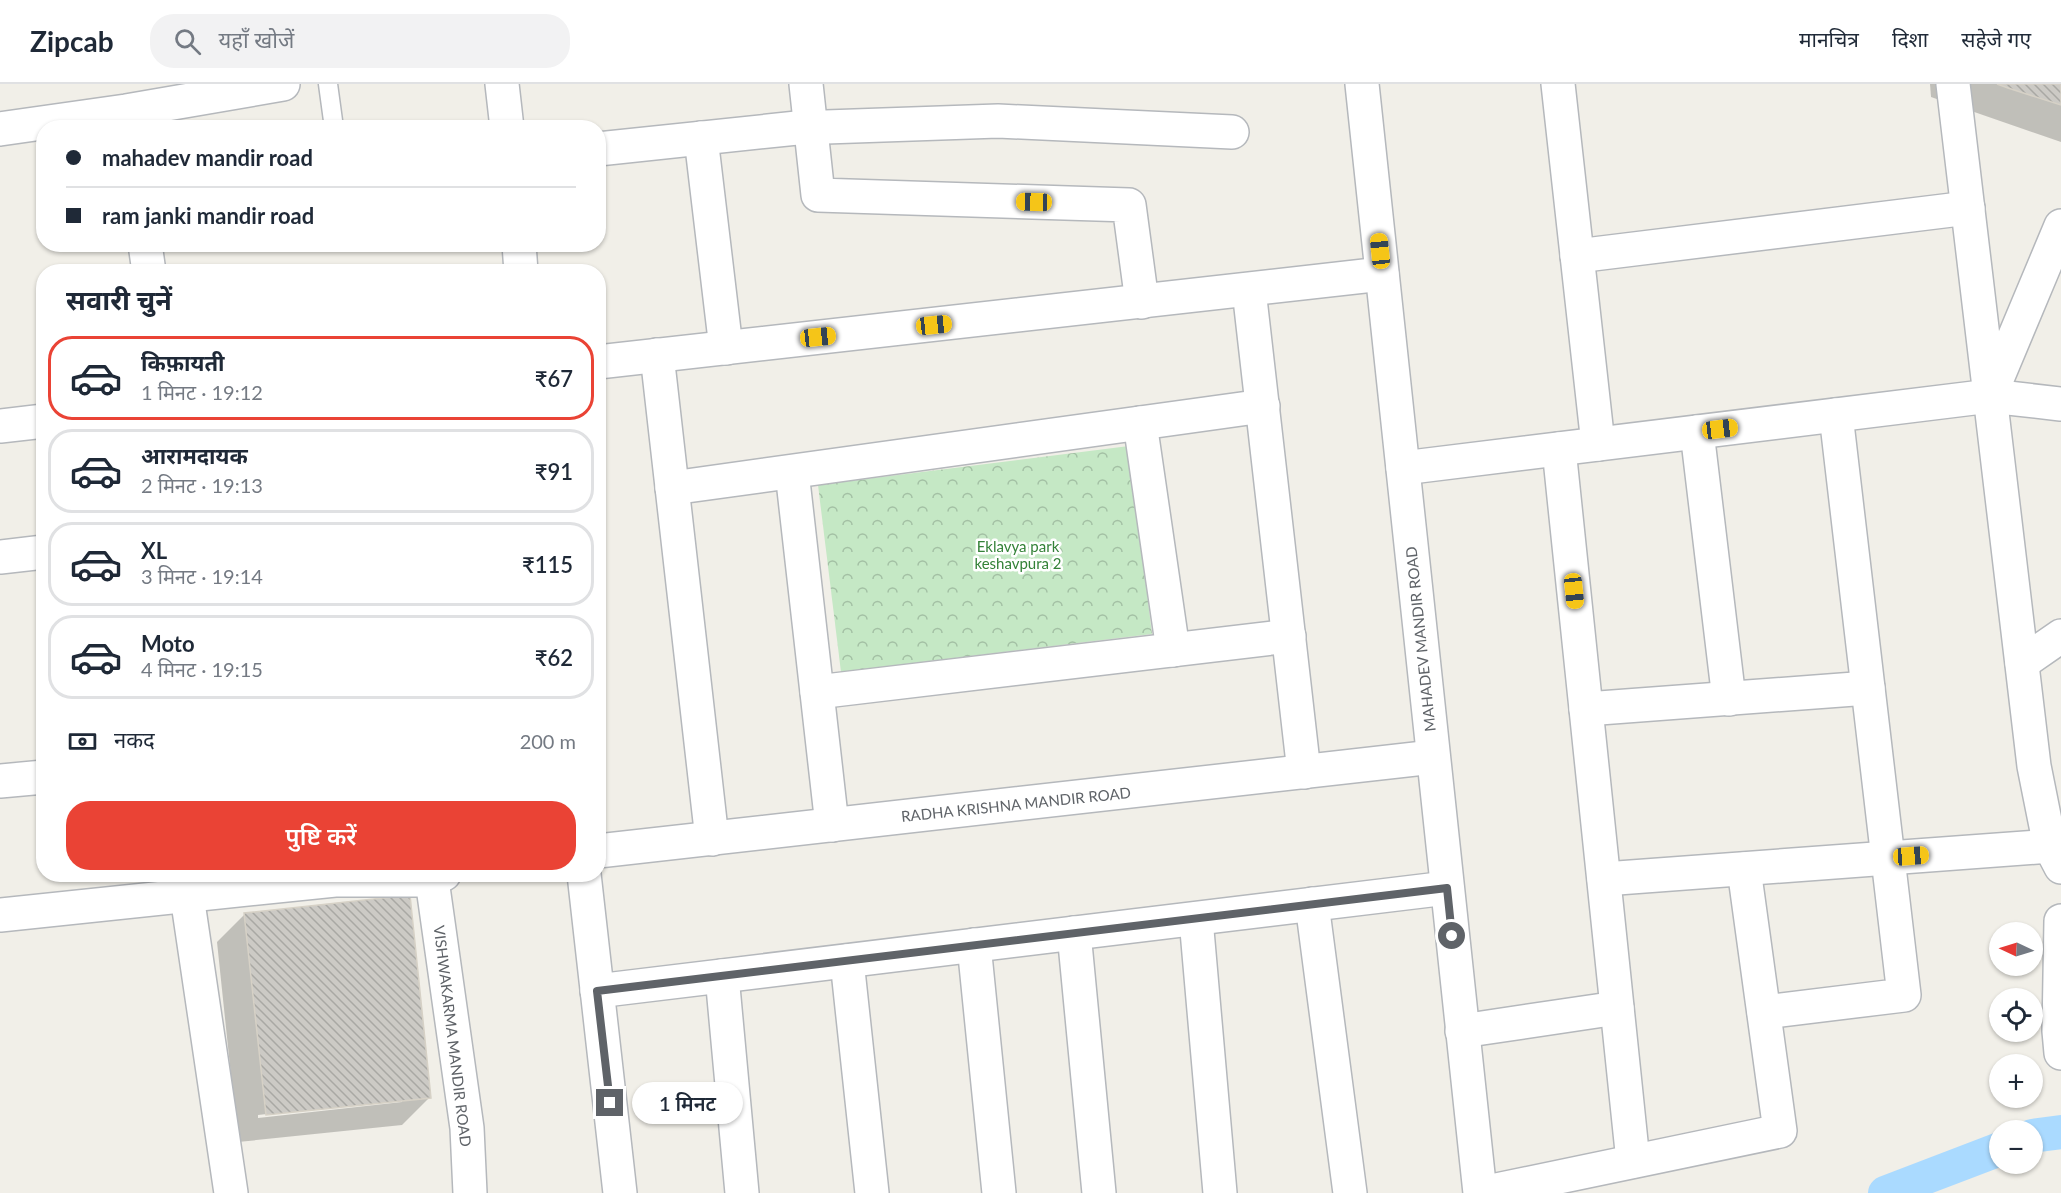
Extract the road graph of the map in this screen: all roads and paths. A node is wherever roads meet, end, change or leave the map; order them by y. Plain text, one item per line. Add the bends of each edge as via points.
1 (283, 84) edge
2 (328, 84) edge
3 (502, 84) edge
4 (806, 84) edge
5 (1362, 84) edge
6 (1558, 84) edge
7 (1953, 84) edge
8 (125, 108) edge
9 (54, 120) edge
10 (333, 120) edge
11 (506, 120) edge
12 (36, 123) edge
13 (810, 128) junction
14 (0, 129) edge
15 (1232, 132) dead end
16 (701, 138) junction
17 (606, 148) edge
18 (1968, 208) junction
19 (2061, 226) edge
20 (1577, 256) junction
21 (1382, 274) junction
22 (1249, 290) junction
23 (1142, 302) junction
24 (726, 348) junction
25 (657, 355) junction
26 (606, 361) edge
27 (1990, 396) junction
28 (2061, 404) edge
29 (1263, 405) junction
30 (1836, 415) junction
31 (1, 417) edge
32 (36, 420) edge
33 (1140, 423) junction
34 (1697, 432) junction
35 (1598, 444) junction
36 (1559, 449) junction
37 (1402, 468) junction
38 (792, 472) junction
39 (672, 488) junction
40 (36, 553) edge
41 (0, 557) edge
42 (1289, 636) junction
43 (2061, 636) edge
44 (1173, 650) junction
45 (2022, 663) junction
46 (1868, 688) junction
47 (817, 692) junction
48 (1729, 699) junction
49 (1586, 710) junction
50 (1433, 758) junction
51 (1304, 772) junction
52 (36, 778) edge
53 (0, 781) edge
54 (832, 825) junction
55 (712, 839) junction
56 (606, 850) edge
57 (2055, 856) edge
58 (1888, 858) junction
59 (1744, 869) junction
60 (1604, 879) junction
61 (296, 882) edge
62 (439, 882) edge
63 (585, 882) edge
64 (1447, 888) junction
65 (188, 896) junction
66 (1312, 904) junction
67 (0, 915) edge
68 (1196, 919) junction
69 (2061, 921) edge
70 (1074, 933) junction
71 (974, 945) junction
72 (847, 961) junction
73 (722, 976) junction
74 (597, 991) junction
75 (1617, 1008) junction
76 (1764, 1012) junction
77 (1462, 1031) junction
78 (2060, 1042) edge
79 (1633, 1161) junction
80 (231, 1193) edge
81 (470, 1193) edge
82 (620, 1193) edge
83 (742, 1193) edge
84 (872, 1193) edge
85 (999, 1193) edge
86 (1099, 1193) edge
87 (1220, 1193) edge
88 (1350, 1193) edge
89 (1481, 1193) edge

1 - 8 street
2 - 10 lane
3 - 11 street
4 - 13 street
5 - 21 street, MAHADEV MANDIR ROAD
6 - 20 street
7 - 18 street
8 - 9 street
12 - 14 street
13 - 15 street via 998,121
13 - 16 street
13 - 23 street via 818,195 1130,205
16 - 17 street
16 - 24 street
18 - 20 street
18 - 27 street
19 - 27 street
20 - 35 street
21 - 22 street
21 - 37 street, MAHADEV MANDIR ROAD
22 - 23 street
22 - 29 street
23 - 24 street
24 - 25 street
25 - 26 street
25 - 39 street
27 - 28 street
27 - 30 street
27 - 45 street
29 - 33 street
29 - 42 street
30 - 34 street
30 - 46 street
31 - 32 street
33 - 38 street
33 - 44 street
34 - 35 street
34 - 48 street
35 - 36 street
36 - 37 street
36 - 49 street
37 - 50 street, MAHADEV MANDIR ROAD
38 - 39 street
38 - 47 street
39 - 55 street
40 - 41 street
42 - 44 street
42 - 51 street
43 - 45 street
44 - 47 street
45 - 57 street via 2034,766
46 - 48 street
46 - 58 street
47 - 54 street
48 - 49 street
49 - 60 street
50 - 51 street, RADHA KRISHNA MANDIR ROAD
50 - 64 street, MAHADEV MANDIR ROAD
51 - 54 street, RADHA KRISHNA MANDIR ROAD
52 - 53 street
54 - 55 street, RADHA KRISHNA MANDIR ROAD
55 - 56 street, RADHA KRISHNA MANDIR ROAD
57 - 58 street
58 - 59 street
58 - 76 street via 1904,994
59 - 60 street
59 - 76 street
60 - 75 street
61 - 65 street
62 - 81 street, VISHWAKARMA MANDIR ROAD
63 - 74 street
64 - 66 street
64 - 77 street, MAHADEV MANDIR ROAD
65 - 67 street
65 - 80 street
66 - 68 street
66 - 88 street
68 - 70 street
68 - 87 street
69 - 78 street
70 - 71 street
70 - 86 street
71 - 72 street
71 - 85 street
72 - 73 street
72 - 84 street
73 - 74 street
73 - 83 street
74 - 82 street
75 - 77 street
75 - 79 street
76 - 79 street via 1780,1131
77 - 89 street, MAHADEV MANDIR ROAD
79 - 89 street

